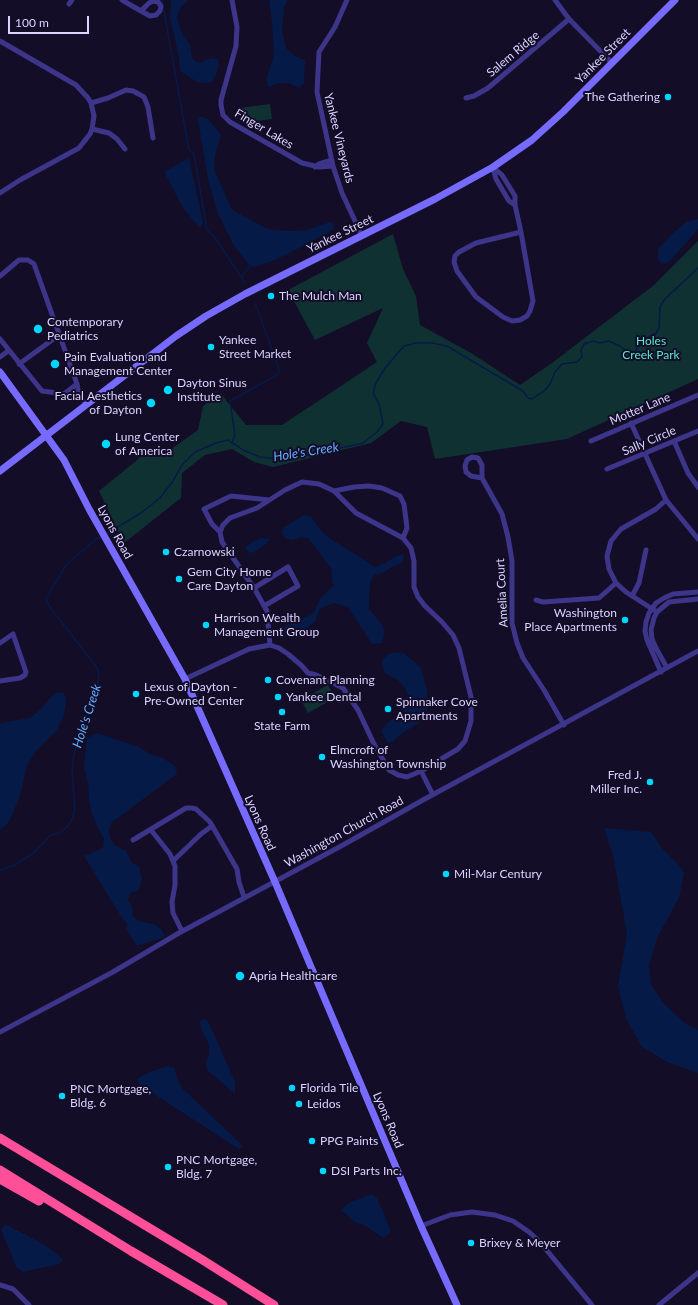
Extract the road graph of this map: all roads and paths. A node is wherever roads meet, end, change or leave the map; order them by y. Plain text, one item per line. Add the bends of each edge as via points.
1 (122, 0) edge
2 (232, 0) edge
3 (347, 0) edge
4 (555, 0) edge
5 (675, 0) edge
6 (141, 11) dead end
7 (569, 19) junction
8 (0, 40) edge
9 (612, 63) junction
10 (466, 98) dead end
11 (91, 103) junction
12 (92, 128) junction
13 (153, 138) dead end
14 (125, 149) dead end
15 (332, 160) junction
16 (333, 166) junction
17 (315, 167) junction
18 (493, 167) junction
19 (0, 193) edge
20 (521, 232) junction
21 (362, 236) junction
22 (0, 276) edge
23 (59, 335) junction
24 (0, 339) edge
25 (8, 351) junction
26 (0, 357) edge
27 (19, 364) junction
28 (0, 372) edge
29 (77, 384) junction
30 (698, 395) edge
31 (87, 405) junction
32 (631, 423) junction
33 (698, 431) edge
34 (47, 436) junction
35 (674, 440) junction
36 (591, 441) dead end
37 (644, 453) junction
38 (607, 469) dead end
39 (0, 471) edge
40 (482, 478) dead end
41 (698, 487) edge
42 (334, 491) junction
43 (269, 500) junction
44 (666, 500) junction
45 (220, 532) junction
46 (403, 538) junction
47 (698, 539) edge
48 (646, 550) dead end
49 (616, 583) junction
50 (254, 588) junction
51 (698, 592) edge
52 (632, 596) junction
53 (698, 599) edge
54 (536, 600) dead end
55 (264, 606) junction
56 (651, 608) junction
57 (657, 612) junction
58 (0, 642) edge
59 (270, 645) junction
60 (698, 651) edge
61 (667, 668) junction
62 (661, 672) junction
63 (185, 679) junction
64 (0, 681) edge
65 (564, 725) junction
66 (421, 771) junction
67 (433, 794) junction
68 (212, 826) junction
69 (151, 830) junction
70 (133, 840) dead end
71 (173, 861) junction
72 (275, 882) junction
73 (244, 897) junction
74 (182, 931) junction
75 (0, 1032) edge
76 (0, 1138) edge
77 (0, 1170) edge
78 (0, 1179) edge
79 (421, 1226) junction
80 (131, 1251) junction
81 (698, 1273) edge
82 (0, 1285) edge
83 (29, 1305) edge
84 (223, 1305) edge
85 (274, 1305) edge
86 (457, 1305) edge
87 (592, 1305) edge
88 (659, 1305) edge

1 - 6 street
2 - 17 street, Finger Lakes via 237,42 221,100 223,114 230,122 262,141 302,163
3 - 15 street, Yankee Vineyards via 318,58 317,92
4 - 7 street
5 - 9 main road, Yankee Street
7 - 9 street
7 - 10 street, Salem Ridge via 488,88
8 - 11 street via 76,85
9 - 18 main road, Yankee Street via 532,140
11 - 12 street via 94,116
11 - 13 street via 126,90 144,97
12 - 14 street via 109,133
12 - 19 street via 87,140 79,148
15 - 16 street, Yankee Vineyards
15 - 17 street
16 - 17 street, Finger Lakes
16 - 21 street, Yankee Vineyards
18 - 20 street via 496,179 509,201 515,205
18 - 21 main road, Yankee Street
20 - 20 street via 476,243 459,252 454,262 457,271 476,297 512,321 527,316 533,301
21 - 31 main road, Yankee Street via 206,316
22 - 23 street via 19,260 28,260 34,264
23 - 27 street
23 - 29 street
24 - 25 street
25 - 26 street
25 - 27 street
27 - 29 street via 42,391 64,394
28 - 34 main road, Lyons Road
29 - 31 street via 79,394
30 - 32 street, Motter Lane
31 - 34 main road, Yankee Street
32 - 36 street, Motter Lane
32 - 37 street
33 - 35 street, Sally Circle
34 - 39 main road, Yankee Street
34 - 63 main road, Lyons Road via 64,460
35 - 37 street, Sally Circle
35 - 41 street via 688,473
37 - 38 street, Sally Circle
37 - 44 street
40 - 65 street, Amelia Court via 502,514 508,536 512,562 512,623 517,643 523,658
42 - 43 street via 319,484 302,482
42 - 46 street via 356,513
42 - 46 street via 369,486 382,488 400,496 404,504 407,528
43 - 45 street via 257,508 230,518 222,525
43 - 45 street via 231,496 204,509
44 - 47 street
44 - 49 street via 621,529 611,541 607,556 609,569
45 - 50 street via 222,542
46 - 66 street via 411,548 414,587 418,597 453,635 459,648 471,697 471,721 465,741 458,749
48 - 52 street via 639,583
49 - 52 street
49 - 54 street via 598,598 589,600
50 - 55 street
50 - 55 street via 288,567 298,586
51 - 56 street via 674,594
52 - 56 street
53 - 57 street via 669,602
55 - 59 street via 267,612
56 - 57 street
56 - 62 street via 645,631 650,650
57 - 61 street via 651,630 656,648
58 - 64 street via 13,634 26,672 20,678
59 - 63 street via 249,649
59 - 66 street via 288,654 308,673 343,688 358,710 389,770 407,777
60 - 61 street, Washington Church Road
61 - 62 street, Washington Church Road
62 - 65 street, Washington Church Road
63 - 72 main road, Lyons Road
65 - 67 street, Washington Church Road
66 - 67 street
67 - 72 street, Washington Church Road
68 - 69 street via 196,809 186,808
68 - 71 street
68 - 73 street via 237,870
69 - 70 street
69 - 71 street
71 - 74 street via 175,885 172,913
72 - 73 street, Washington Church Road
72 - 79 main road, Lyons Road
73 - 74 street, Washington Church Road
74 - 75 street, Washington Church Road via 113,972
76 - 85 highway
77 - 80 highway
78 - 80 highway
79 - 86 main road, Lyons Road
79 - 87 street via 450,1215 472,1212 495,1215 513,1221 538,1241
80 - 84 highway
81 - 88 street
82 - 83 street via 13,1289

